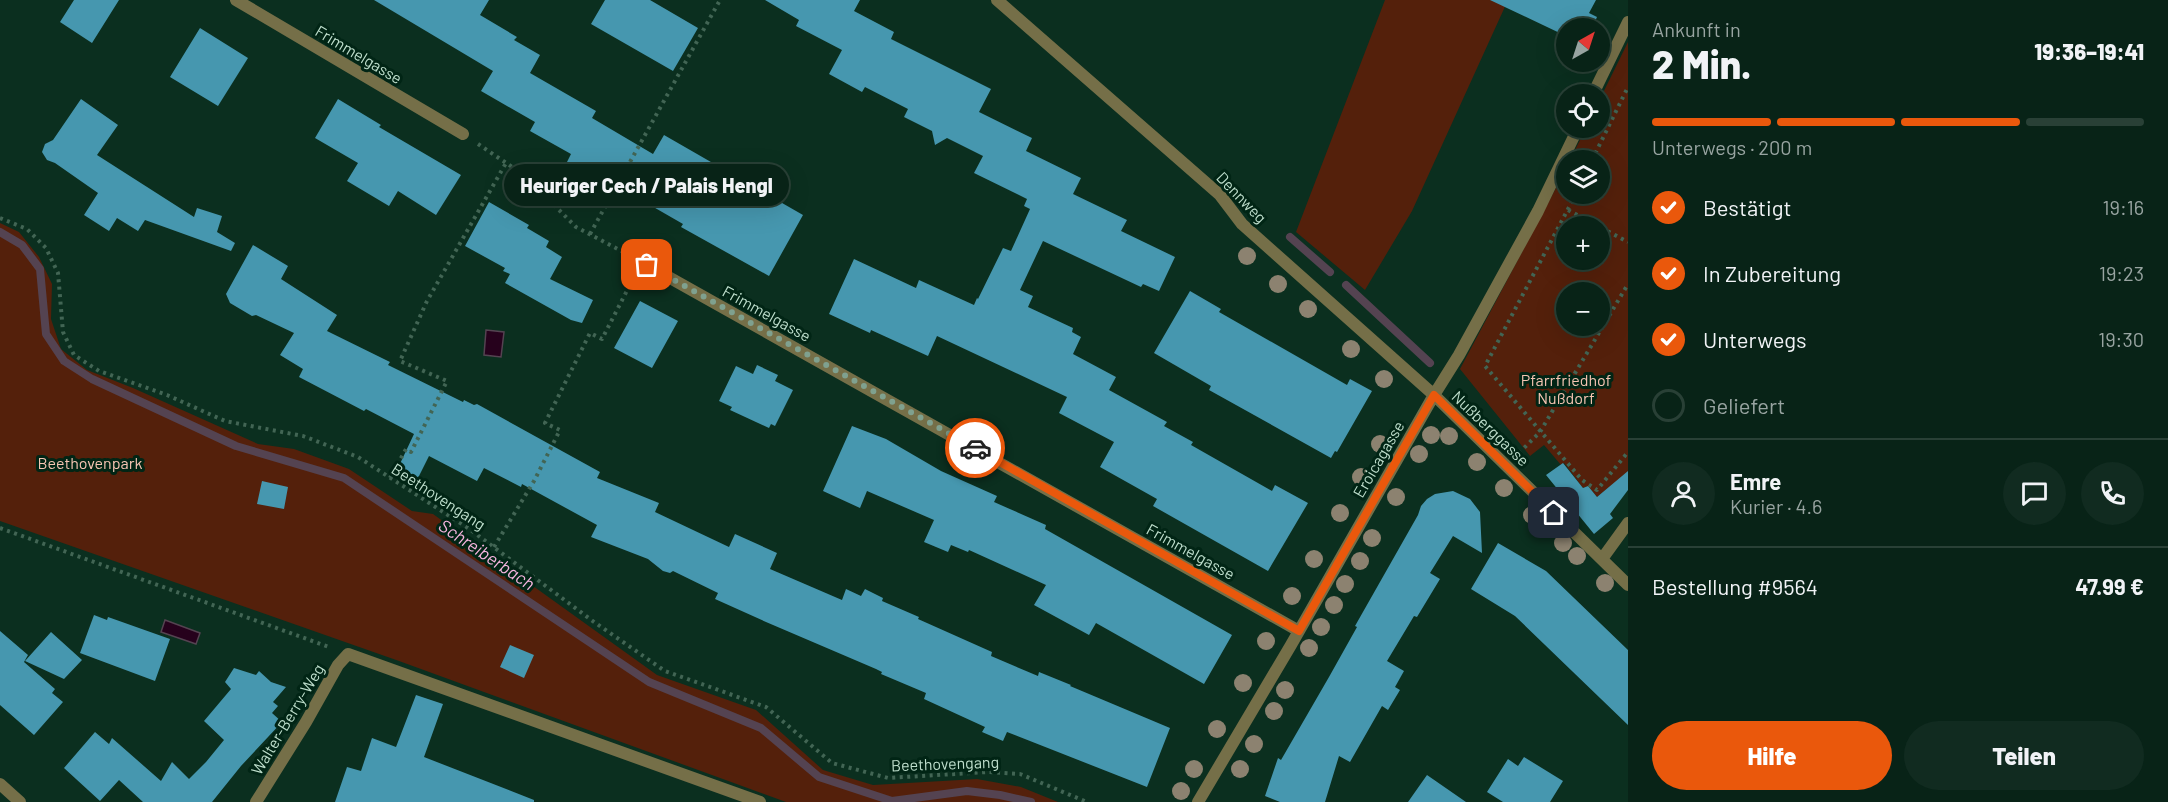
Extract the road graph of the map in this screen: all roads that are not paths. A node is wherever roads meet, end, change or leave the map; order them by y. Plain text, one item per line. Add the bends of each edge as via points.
1 (236, 0) edge
2 (997, 0) edge
3 (1628, 22) edge
4 (1598, 84) edge
5 (464, 134) road end
6 (1573, 138) edge
7 (645, 263) road end
8 (1434, 395) junction
9 (1628, 523) edge
10 (1602, 559) junction
11 (1628, 585) edge
12 (1299, 631) junction
13 (0, 784) edge
14 (20, 802) edge
15 (256, 802) edge
16 (760, 802) edge
17 (1198, 802) edge

1 - 5 street, Frimmelgasse
2 - 8 street, Dennweg via 1220,195 1242,224
3 - 4 street
6 - 8 street, Eroicagasse via 1512,260
7 - 12 street, Frimmelgasse
8 - 10 street, Nußberggasse
8 - 12 street, Eroicagasse
9 - 10 street
10 - 11 street, Nußberggasse
12 - 17 street, Eroicagasse
13 - 14 street
15 - 16 street, Walter-Berry-Weg via 348,654

